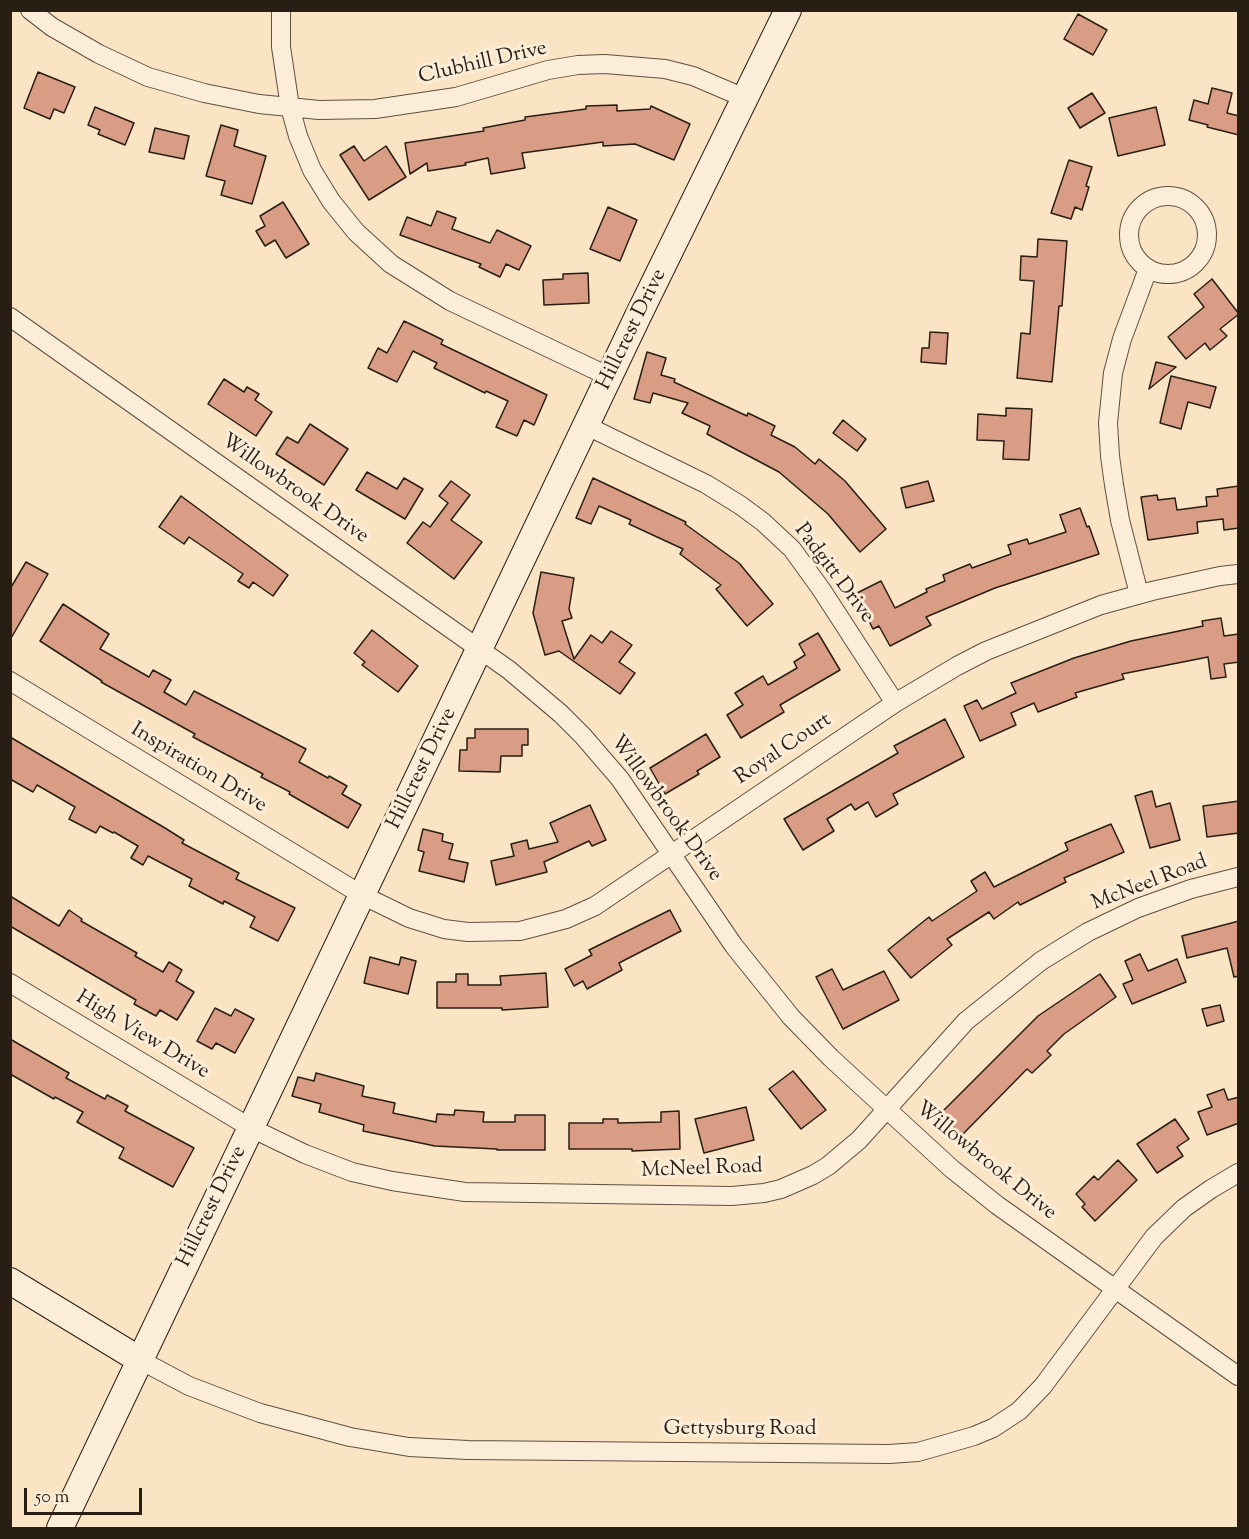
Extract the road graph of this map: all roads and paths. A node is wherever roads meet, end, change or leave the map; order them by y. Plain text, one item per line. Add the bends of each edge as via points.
1 (30, 10) edge
2 (281, 10) edge
3 (788, 10) edge
4 (747, 99) junction
5 (290, 106) junction
6 (1148, 269) junction
7 (10, 316) edge
8 (610, 377) junction
9 (587, 426) junction
10 (1239, 573) edge
11 (1139, 594) junction
12 (480, 650) junction
13 (10, 681) edge
14 (895, 703) junction
15 (671, 853) junction
16 (1239, 877) edge
17 (362, 895) junction
18 (10, 983) edge
19 (885, 1110) junction
20 (251, 1128) junction
21 (1239, 1173) edge
22 (10, 1281) edge
23 (1116, 1289) junction
24 (140, 1360) junction
25 (1239, 1376) edge
26 (60, 1528) edge

1 - 5 street, Clubhill Drive via 99,54 148,77 204,93
2 - 5 street via 281,47
3 - 4 street, Hillcrest Drive
4 - 5 street, Clubhill Drive via 666,69 605,64 548,70 456,97 375,109
4 - 8 street, Hillcrest Drive
5 - 8 street via 298,136 331,201 356,232 391,264 450,301
6 - 6 street via 1167,275 1180,273 1200,259 1208,230 1190,202 1175,196 1159,196 1136,211 1128,240 1137,261
6 - 11 street via 1122,339 1113,374 1108,423 1113,485
7 - 12 street, Willowbrook Drive
8 - 9 street, Hillcrest Drive
9 - 12 street, Hillcrest Drive
9 - 14 street, Padgitt Drive via 706,484 763,522 792,549
10 - 11 street, Royal Court
11 - 14 street, Royal Court via 986,651
12 - 15 street, Willowbrook Drive via 509,670 583,736 620,779
12 - 17 street, Hillcrest Drive
13 - 17 street, Inspiration Drive
14 - 15 street, Royal Court
15 - 17 street, Royal Court via 595,906 566,919 520,931 444,929 409,918
15 - 19 street, Willowbrook Drive via 734,946 790,1017
16 - 19 street, McNeel Road via 1138,908 1041,961 966,1021
17 - 20 street, Hillcrest Drive
18 - 20 street, High View Drive
19 - 20 street, McNeel Road via 844,1154 813,1175 781,1189 732,1196 441,1189 352,1172
19 - 23 street, Willowbrook Drive via 997,1205
20 - 24 street, Hillcrest Drive
21 - 23 street, Gettysburg Road via 1184,1208 1154,1237
22 - 24 street
23 - 24 street, Gettysburg Road via 1043,1386 1019,1411 974,1437 933,1449 889,1454 409,1447 350,1437 260,1413 189,1386
23 - 25 street, Willowbrook Drive
24 - 26 street, Hillcrest Drive

